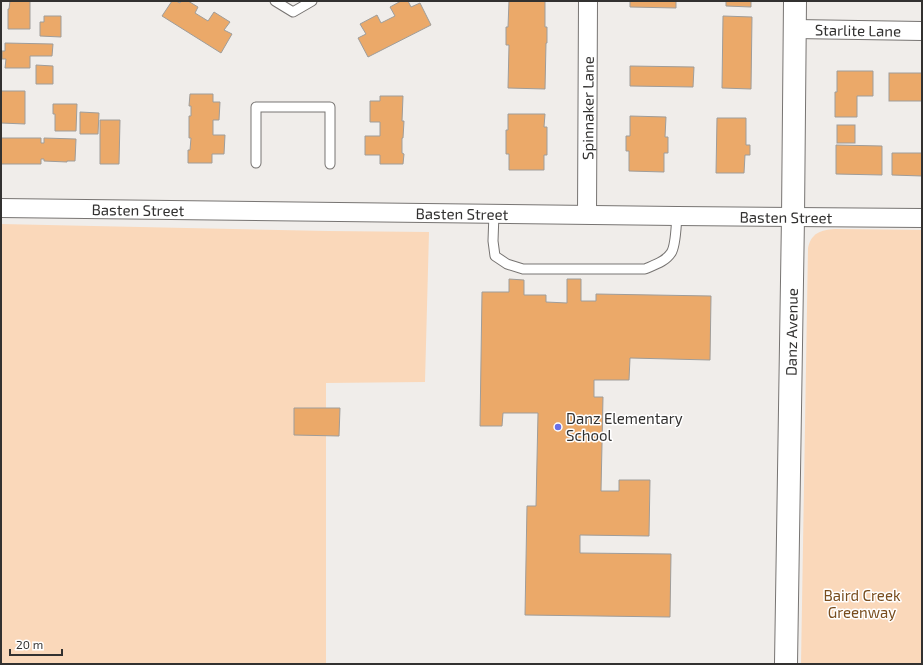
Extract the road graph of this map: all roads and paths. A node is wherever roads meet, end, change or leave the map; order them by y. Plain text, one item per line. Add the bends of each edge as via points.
1 (275, 1) edge
2 (312, 1) edge
3 (588, 1) edge
4 (795, 1) edge
5 (795, 29) junction
6 (922, 31) edge
7 (256, 163) dead end
8 (330, 164) dead end
9 (1, 208) edge
10 (494, 213) junction
11 (587, 214) junction
12 (677, 216) junction
13 (793, 217) junction
14 (922, 218) edge
15 (786, 664) edge

1 - 2 lane via 293,12
3 - 11 street, Spinnaker Lane
4 - 5 street, Danz Avenue
5 - 6 street, Starlite Lane
5 - 13 street, Danz Avenue
7 - 8 lane via 256,107 330,107
9 - 10 street, Basten Street
10 - 11 street, Basten Street
10 - 12 lane via 495,256 507,264 523,269 645,269 661,262 672,252
11 - 12 street, Basten Street
12 - 13 street, Basten Street
13 - 14 street, Basten Street
13 - 15 street, Danz Avenue

